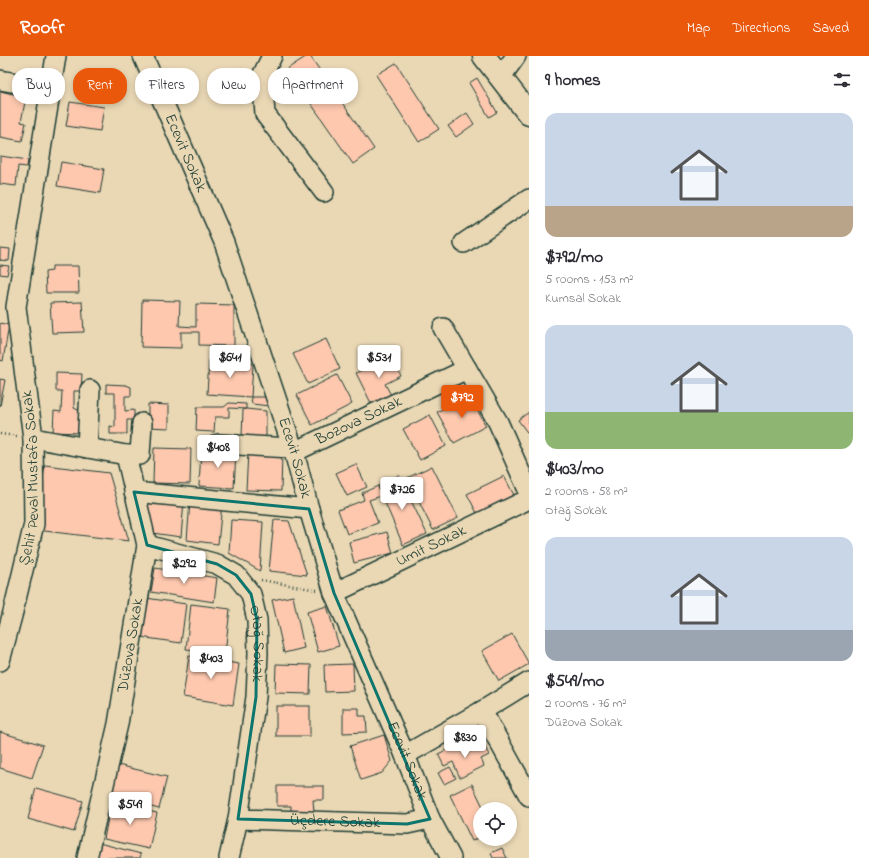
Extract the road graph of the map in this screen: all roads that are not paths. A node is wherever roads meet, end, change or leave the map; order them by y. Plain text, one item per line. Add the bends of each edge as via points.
1 (56, 56) edge
2 (143, 56) edge
3 (272, 56) edge
4 (484, 56) edge
5 (516, 56) edge
6 (54, 68) edge
7 (501, 77) junction
8 (0, 80) edge
9 (12, 82) edge
10 (48, 104) edge
11 (529, 114) edge
12 (324, 192) dead end
13 (529, 199) edge
14 (464, 243) dead end
15 (8, 305) edge
16 (443, 328) dead end
17 (467, 369) junction
18 (90, 390) dead end
19 (142, 423) dead end
20 (33, 438) junction
21 (218, 444) dead end
22 (87, 448) junction
23 (293, 450) junction
24 (126, 455) junction
25 (527, 481) edge
26 (134, 492) junction
27 (529, 499) edge
28 (309, 509) junction
29 (147, 545) junction
30 (334, 593) junction
31 (6, 610) edge
32 (0, 661) edge
33 (529, 682) edge
34 (482, 711) junction
35 (405, 755) junction
36 (529, 796) edge
37 (238, 819) junction
38 (430, 819) junction
39 (88, 858) edge
40 (229, 858) edge
41 (451, 858) edge

1 - 6 street, Şehit Peval Mustafa Sokak
2 - 23 street, Ecevit Sokak via 224,242
3 - 12 street via 262,76 265,114
4 - 7 main road
5 - 7 street
7 - 11 main road
8 - 9 street
10 - 15 street, Şehit Peval Mustafa Sokak via 33,195
13 - 14 street
15 - 20 street, Şehit Peval Mustafa Sokak
16 - 17 street
17 - 23 street, Bozova Sokak
17 - 25 street via 498,422
18 - 22 street
19 - 24 street via 140,455
20 - 22 street
20 - 31 street, Şehit Peval Mustafa Sokak via 34,524
21 - 23 street
22 - 24 street
23 - 28 street, Ecevit Sokak
24 - 26 street, Düzova Sokak
26 - 28 street
26 - 29 street, Düzova Sokak
27 - 30 street, Umit Sokak
28 - 30 street, Ecevit Sokak
29 - 37 street, Otağ Sokak via 218,564 236,575 251,594 257,620 256,698
29 - 39 street, Düzova Sokak via 118,724
30 - 35 street, Ecevit Sokak
31 - 32 street, Şehit Peval Mustafa Sokak
33 - 34 street
34 - 35 street
34 - 36 street
35 - 38 street, Ecevit Sokak
37 - 38 street, Üçdere Sokak via 407,824
37 - 40 street, Otağ Sokak
38 - 41 street, Ecevit Sokak

